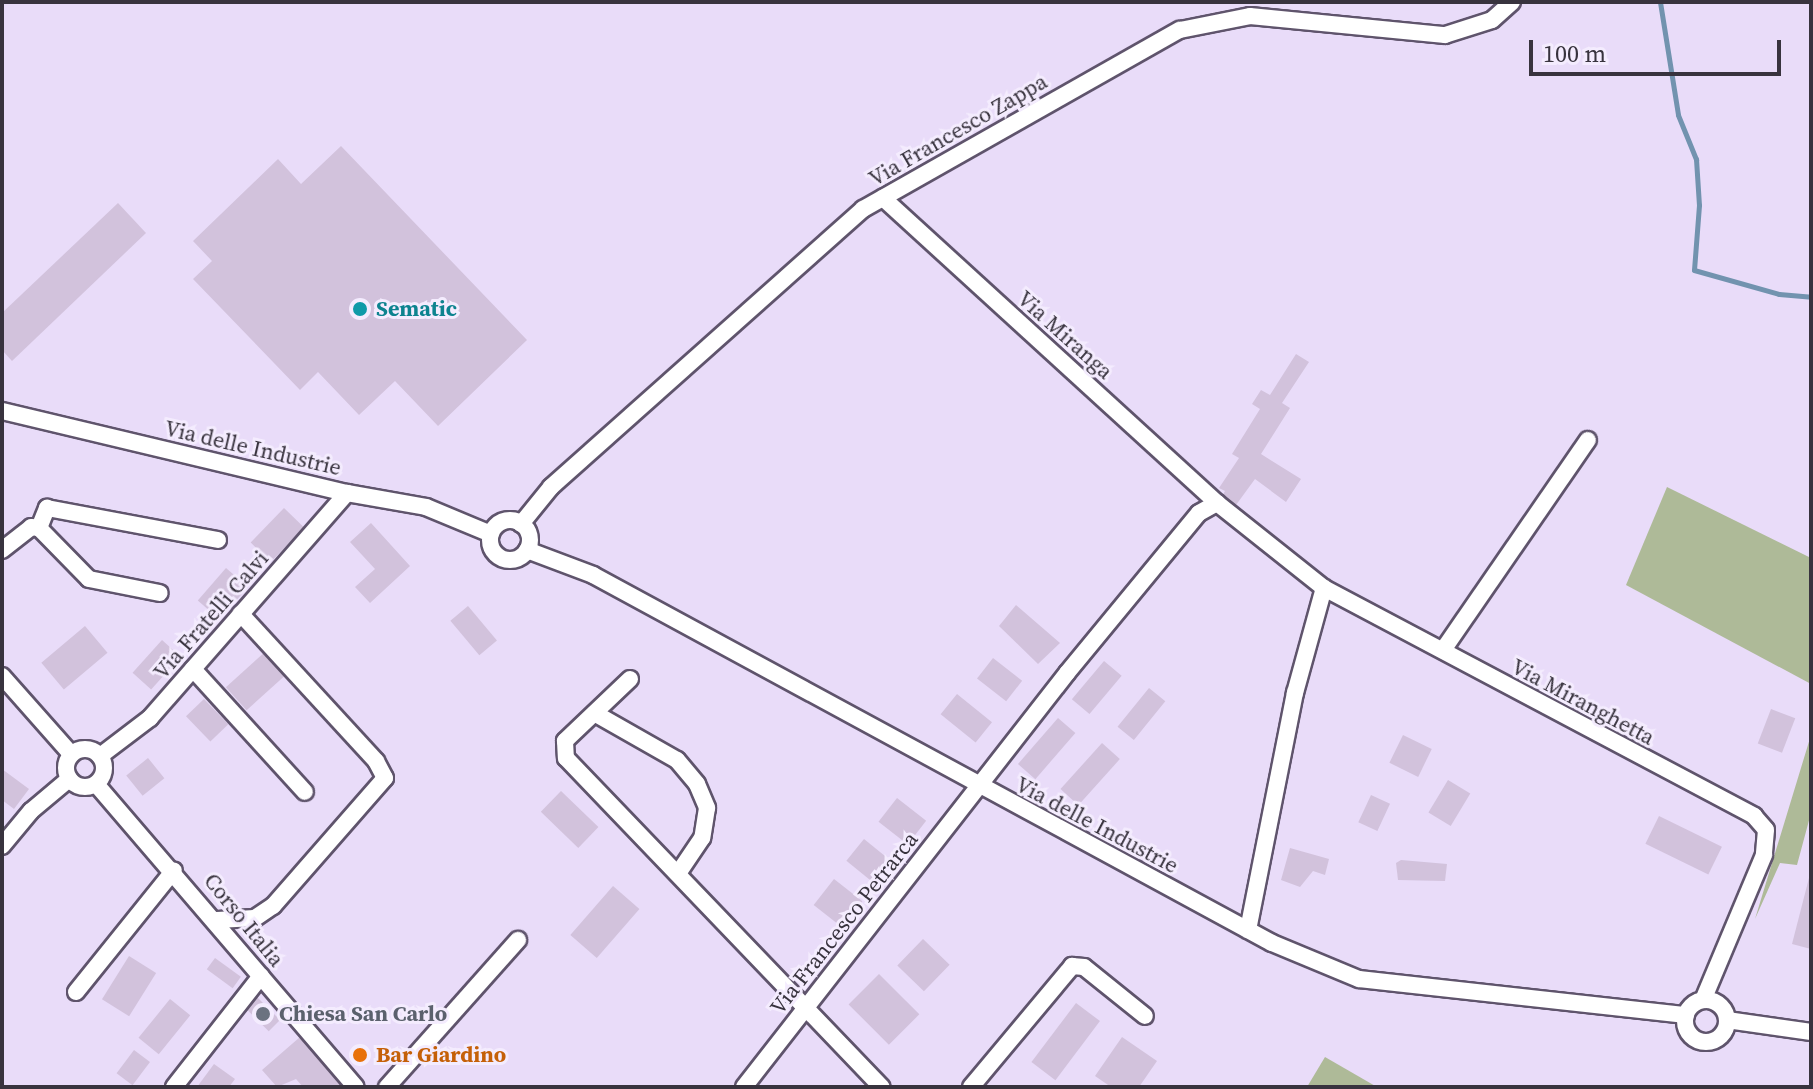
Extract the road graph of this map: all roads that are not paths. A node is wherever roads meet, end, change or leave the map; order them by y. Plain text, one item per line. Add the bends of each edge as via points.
1 (1512, 2) edge
2 (883, 198) junction
3 (2, 411) edge
4 (1588, 440) dead end
5 (347, 493) junction
6 (1223, 506) junction
7 (521, 524) junction
8 (39, 528) junction
9 (491, 534) junction
10 (218, 540) dead end
11 (2, 550) edge
12 (527, 550) junction
13 (1324, 588) junction
14 (160, 593) dead end
15 (241, 614) junction
16 (1443, 650) junction
17 (193, 669) junction
18 (2, 676) edge
19 (630, 679) dead end
20 (596, 714) junction
21 (71, 754) junction
22 (100, 756) junction
23 (69, 779) junction
24 (96, 784) junction
25 (978, 786) junction
26 (305, 792) dead end
27 (2, 846) edge
28 (174, 870) junction
29 (679, 872) junction
30 (217, 920) junction
31 (1248, 930) junction
32 (518, 940) dead end
33 (261, 976) junction
34 (76, 992) dead end
35 (1703, 1000) junction
36 (805, 1009) junction
37 (1686, 1015) junction
38 (1145, 1016) dead end
39 (1727, 1020) junction
40 (1811, 1032) edge
41 (174, 1087) edge
42 (356, 1087) edge
43 (387, 1087) edge
44 (744, 1087) edge
45 (882, 1087) edge
46 (971, 1087) edge

1 - 2 street, Via Francesco Zappa via 1492,20 1445,35 1250,16 1180,30
2 - 6 street, Via Miranga
2 - 7 street, Via Francesco Zappa via 863,209 551,487
3 - 5 street, Via delle Industrie
4 - 16 street
5 - 9 street, Via delle Industrie via 426,507
5 - 15 street, Via Fratelli Calvi
6 - 13 street, Via Miranghetta
6 - 25 street via 1199,513
7 - 9 street via 504,521
7 - 12 street via 529,533
8 - 10 street via 47,508
8 - 11 street via 31,527
8 - 14 street via 89,579
9 - 12 street, Via delle Industrie via 493,551 502,558 519,558
12 - 25 street, Via delle Industrie via 593,575
13 - 16 street, Via Miranghetta
13 - 31 street via 1295,693
15 - 17 street, Via Fratelli Calvi
15 - 30 street via 376,761 385,778 273,906 255,918
16 - 35 street, Via Miranghetta via 1599,737 1725,798 1766,830 1764,855
17 - 22 street, Via Fratelli Calvi via 150,718
17 - 26 street
18 - 21 street
19 - 20 street
20 - 29 street via 565,741 566,758
20 - 29 street via 677,760 697,784 707,808 702,838
21 - 22 street via 85,749
21 - 23 street via 65,768
22 - 24 street via 104,770
23 - 24 street via 81,787
23 - 27 street via 31,811
24 - 28 street, Corso Italia
25 - 31 street, Via delle Industrie
25 - 36 street, Via Francesco Petrarca
28 - 30 street, Corso Italia
28 - 34 street
29 - 36 street
30 - 33 street, Corso Italia
31 - 37 street, Via delle Industrie via 1359,979
32 - 43 street
33 - 41 street
33 - 42 street, Corso Italia
35 - 37 street
35 - 39 street via 1719,1005
36 - 44 street, Via Francesco Petrarca
36 - 45 street
37 - 39 street via 1688,1032 1702,1041 1720,1036
38 - 46 street via 1084,967 1072,966
39 - 40 street

